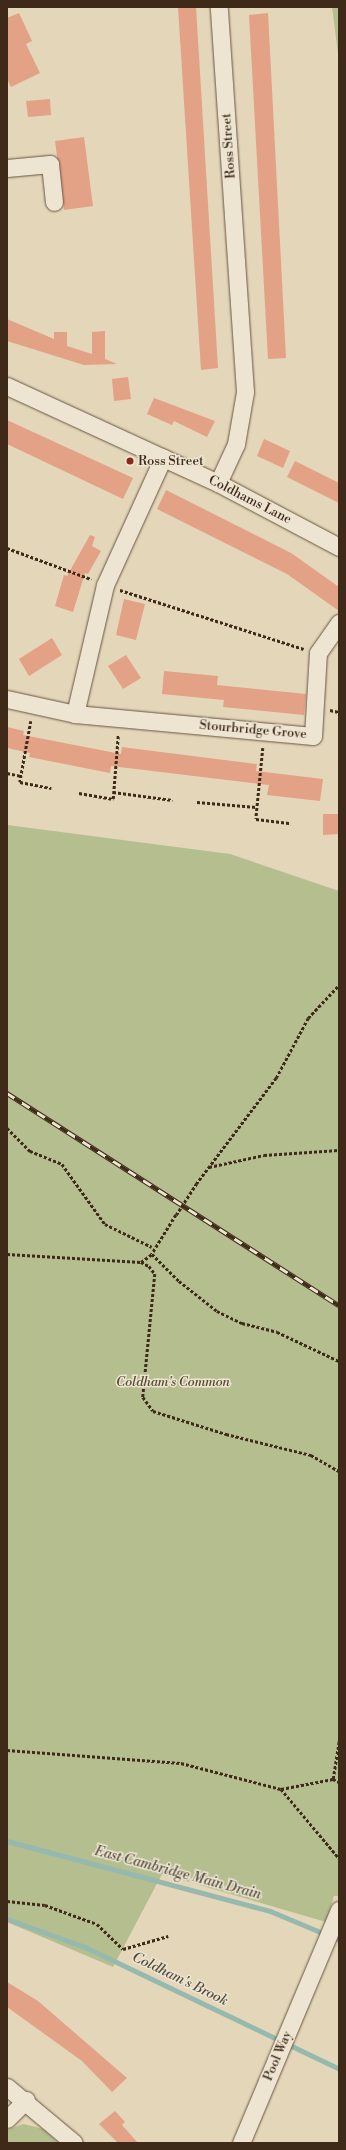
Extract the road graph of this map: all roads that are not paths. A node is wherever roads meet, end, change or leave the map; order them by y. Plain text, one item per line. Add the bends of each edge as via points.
1 (222, 12) edge
2 (7, 168) edge
3 (54, 202) dead end
4 (7, 386) edge
5 (163, 458) junction
6 (218, 483) junction
7 (339, 547) edge
8 (339, 623) edge
9 (7, 699) edge
10 (75, 714) junction
11 (336, 1918) edge
12 (7, 2087) edge
13 (26, 2100) junction
14 (7, 2119) edge
15 (74, 2143) edge
16 (241, 2143) edge

1 - 6 street, Ross Street via 245,392 236,444
2 - 3 street via 50,164
4 - 5 street, Coldhams Lane
5 - 6 street, Coldhams Lane
5 - 10 street via 105,585
6 - 7 street, Coldhams Lane
8 - 10 street, Stourbridge Grove via 318,654 313,736
9 - 10 street, Stourbridge Grove
11 - 16 street, Pool Way
12 - 13 street
13 - 14 street
13 - 15 street

